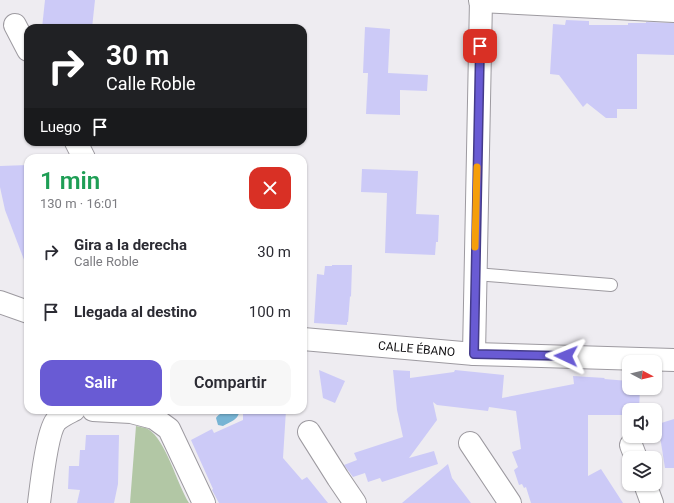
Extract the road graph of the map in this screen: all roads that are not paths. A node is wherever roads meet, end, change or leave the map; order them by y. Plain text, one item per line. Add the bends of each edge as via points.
1 (480, 0) edge
2 (674, 11) edge
3 (15, 25) dead end
4 (24, 42) edge
5 (475, 274) junction
6 (610, 285) dead end
7 (0, 302) edge
8 (24, 311) edge
9 (307, 339) edge
10 (474, 354) junction
11 (674, 360) edge
12 (65, 414) edge
13 (139, 414) edge
14 (309, 432) dead end
15 (470, 443) dead end
16 (648, 491) edge
17 (39, 503) edge
18 (204, 503) edge
19 (355, 503) edge
20 (510, 503) edge
21 (652, 503) edge

1 - 2 street
1 - 5 street
3 - 4 street
5 - 6 lane
5 - 10 street
7 - 8 street
9 - 10 street, CALLE ÉBANO
10 - 11 street, CALLE ÉBANO
12 - 17 street via 55,422 49,438
13 - 18 street via 154,418 168,429
14 - 19 street
15 - 20 street
16 - 21 street

